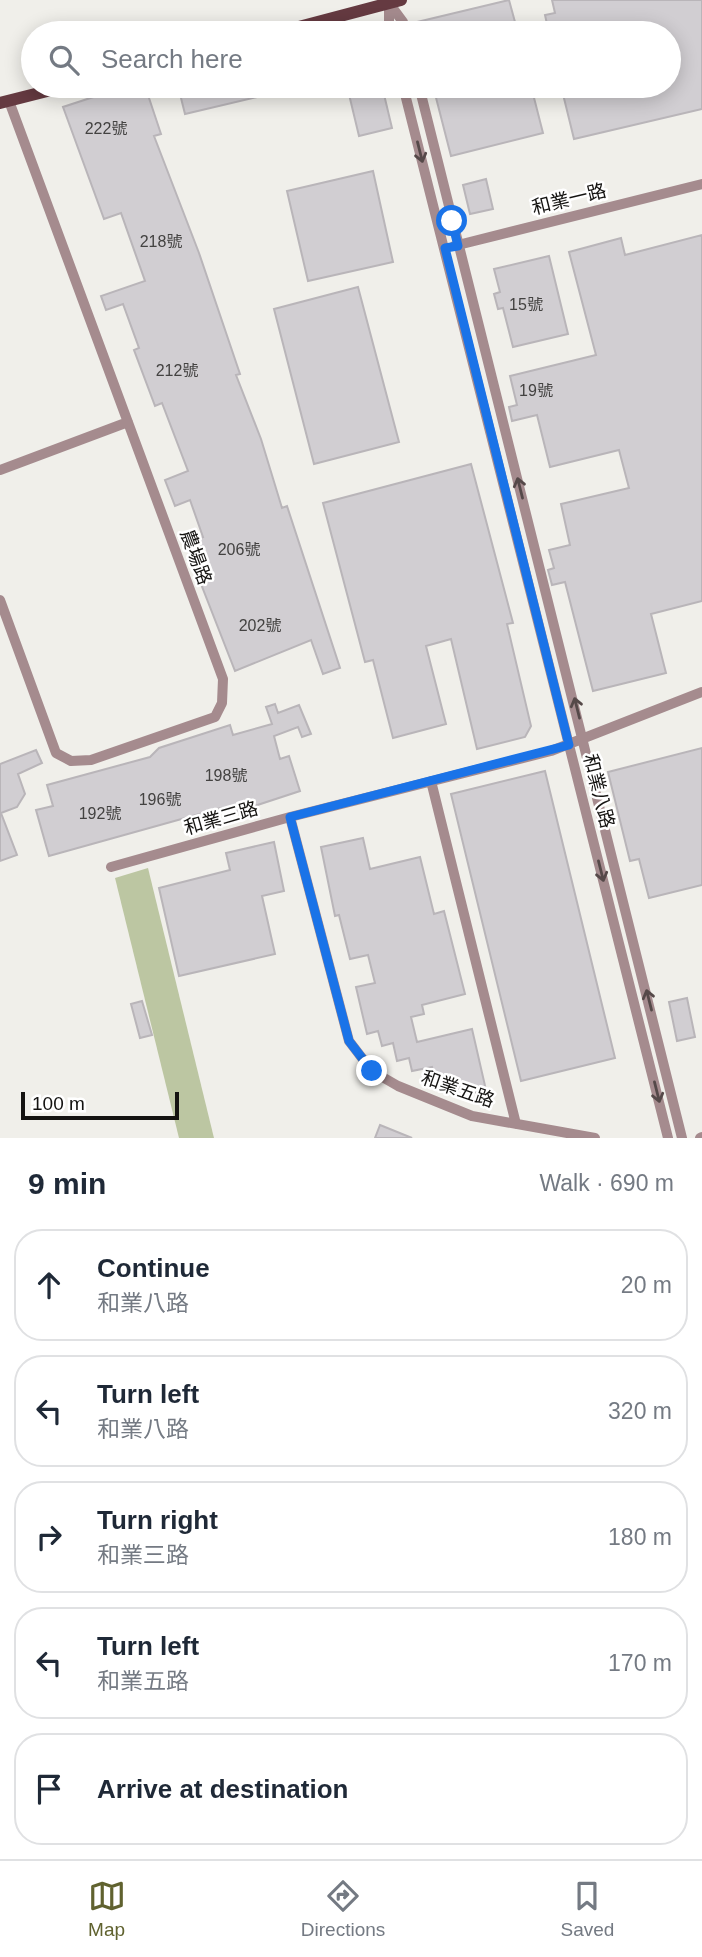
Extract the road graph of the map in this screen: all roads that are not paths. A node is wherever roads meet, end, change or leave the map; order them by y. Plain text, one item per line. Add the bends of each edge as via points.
1 (395, 1) edge
2 (321, 21) edge
3 (391, 21) edge
4 (403, 21) edge
5 (21, 98) edge
6 (406, 98) edge
7 (422, 98) edge
8 (4, 102) edge
9 (702, 184) edge
10 (458, 246) junction
11 (445, 248) junction
12 (128, 422) junction
13 (0, 470) edge
14 (0, 600) edge
15 (702, 692) edge
16 (584, 738) junction
17 (569, 745) junction
18 (431, 781) junction
19 (290, 817) junction
20 (111, 867) dead end
21 (516, 1124) junction
22 (595, 1138) edge
23 (668, 1138) edge
24 (682, 1138) edge

1 - 2 main road
1 - 3 street
1 - 4 street
5 - 8 main road
6 -> 11 street, 和業八路
7 - 10 street, 和業八路
8 - 12 street, 農場路
9 - 10 street, 和業一路
10 - 11 street, 和業一路
16 -> 10 street, 和業八路
11 - 17 street, 和業八路
12 - 13 street
12 - 14 street, 農場路 via 223,679 222,704 215,717 92,760 71,761 56,752
15 - 16 street, 和業三路
16 - 17 street, 和業三路
24 -> 16 street, 和業八路
17 - 18 street, 和業三路
17 -> 23 street, 和業八路
18 - 19 street, 和業三路
18 - 21 street
19 - 20 street, 和業三路
19 - 21 street, 和業五路 via 349,1041 372,1071 398,1086 472,1116
21 - 22 street, 和業五路

